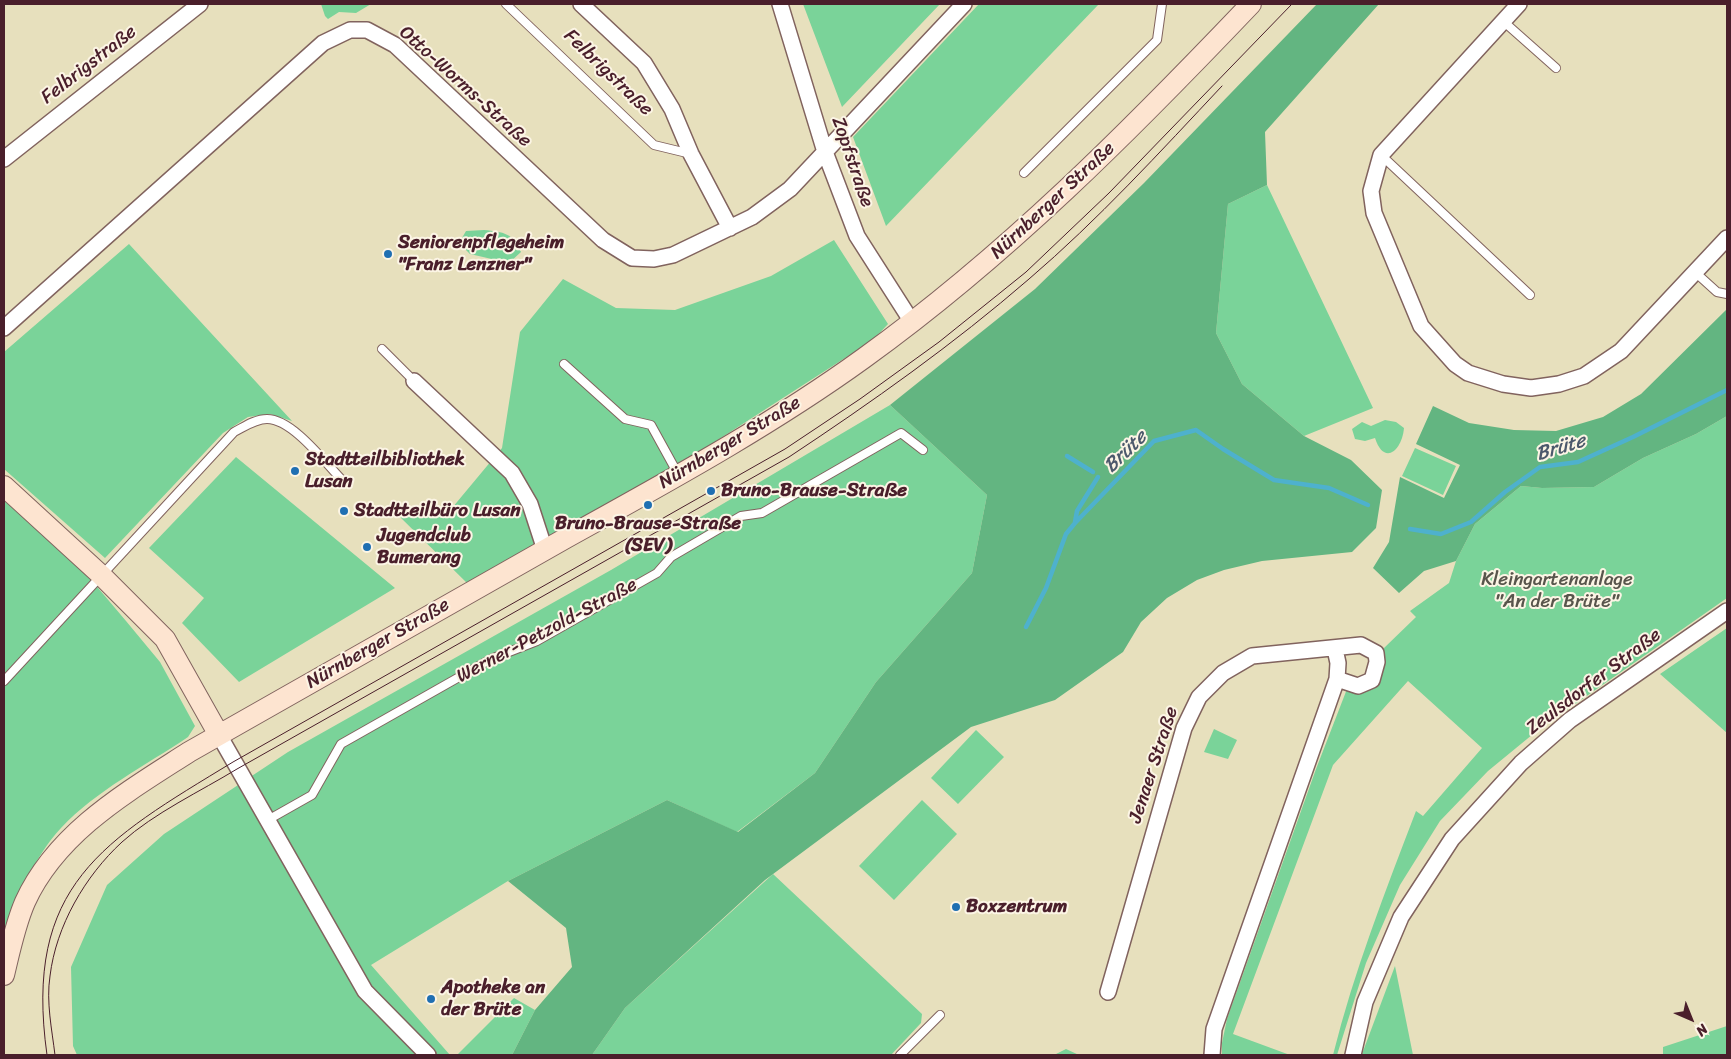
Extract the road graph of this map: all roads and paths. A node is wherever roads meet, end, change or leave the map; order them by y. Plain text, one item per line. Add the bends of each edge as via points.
1 (200, 4) edge
2 (506, 4) edge
3 (582, 4) edge
4 (780, 4) edge
5 (964, 4) edge
6 (1162, 4) edge
7 (1251, 4) edge
8 (1519, 4) edge
9 (1503, 21) junction
10 (1556, 68) dead end
11 (825, 152) junction
12 (691, 154) junction
13 (1381, 155) junction
14 (4, 159) edge
15 (1024, 174) dead end
16 (730, 228) junction
17 (1727, 238) edge
18 (1696, 273) junction
19 (1727, 294) edge
20 (1530, 295) dead end
21 (912, 322) junction
22 (4, 328) edge
23 (382, 349) dead end
24 (564, 364) dead end
25 (414, 381) joint
26 (922, 450) dead end
27 (679, 475) junction
28 (344, 482) dead end
29 (4, 486) edge
30 (544, 550) junction
31 (101, 575) junction
32 (1727, 611) edge
33 (1335, 649) junction
34 (1338, 679) junction
35 (4, 681) edge
36 (218, 735) junction
37 (266, 821) junction
38 (4, 975) edge
39 (1108, 992) dead end
40 (940, 1015) dead end
41 (428, 1055) edge
42 (900, 1055) edge
43 (1212, 1055) edge
44 (1353, 1055) edge

1 - 14 street, Felbrigstraße
2 - 12 lane, Felbrigstraße via 654,145
3 - 12 street, Felbrigstraße via 644,63 672,109
4 - 11 street, Zopfstraße
5 - 11 street, Otto-Worms-Straße
6 - 15 lane via 1158,40
7 - 21 street, Nürnberger Straße via 1077,182 996,256
8 - 9 street
9 - 10 lane
9 - 13 street
11 - 16 street, Otto-Worms-Straße via 790,188 752,217
11 - 21 street, Zopfstraße via 856,236
12 - 16 street, Felbrigstraße
13 - 18 street via 1371,191 1374,213 1421,326 1455,364 1468,373 1502,384 1531,388 1560,384 1584,376 1621,351
13 - 20 lane
16 - 22 street, Otto-Worms-Straße via 672,255 654,259 632,258 614,248 395,46 367,30 350,30 323,43
17 - 18 street
18 - 19 lane via 1717,292
21 - 27 street, Nürnberger Straße via 807,397
23 - 25 lane
24 - 27 lane via 625,419 651,425
25 - 30 street via 512,473 530,504
26 - 37 lane, Werner-Petzold-Straße via 901,433 762,513 741,516 670,557 657,573 537,641 491,659 341,744 312,795
27 - 30 street, Nürnberger Straße
28 - 31 lane via 296,432 268,419 255,421 234,432
29 - 31 street
30 - 36 street, Nürnberger Straße
31 - 35 lane
31 - 36 street via 165,639
32 - 44 street, Zeulsdorfer Straße via 1570,720 1521,763 1452,839 1401,917 1365,1002
33 - 34 street
33 - 34 street, Jenaer Straße via 1361,645 1376,653 1377,662 1372,680 1358,686
33 - 39 street, Jenaer Straße via 1252,656 1222,673 1199,697 1184,728
34 - 43 street via 1217,1020
36 - 37 street
36 - 38 street, Nürnberger Straße via 136,786 68,840 42,872 26,901
37 - 41 street via 365,991
40 - 42 lane

